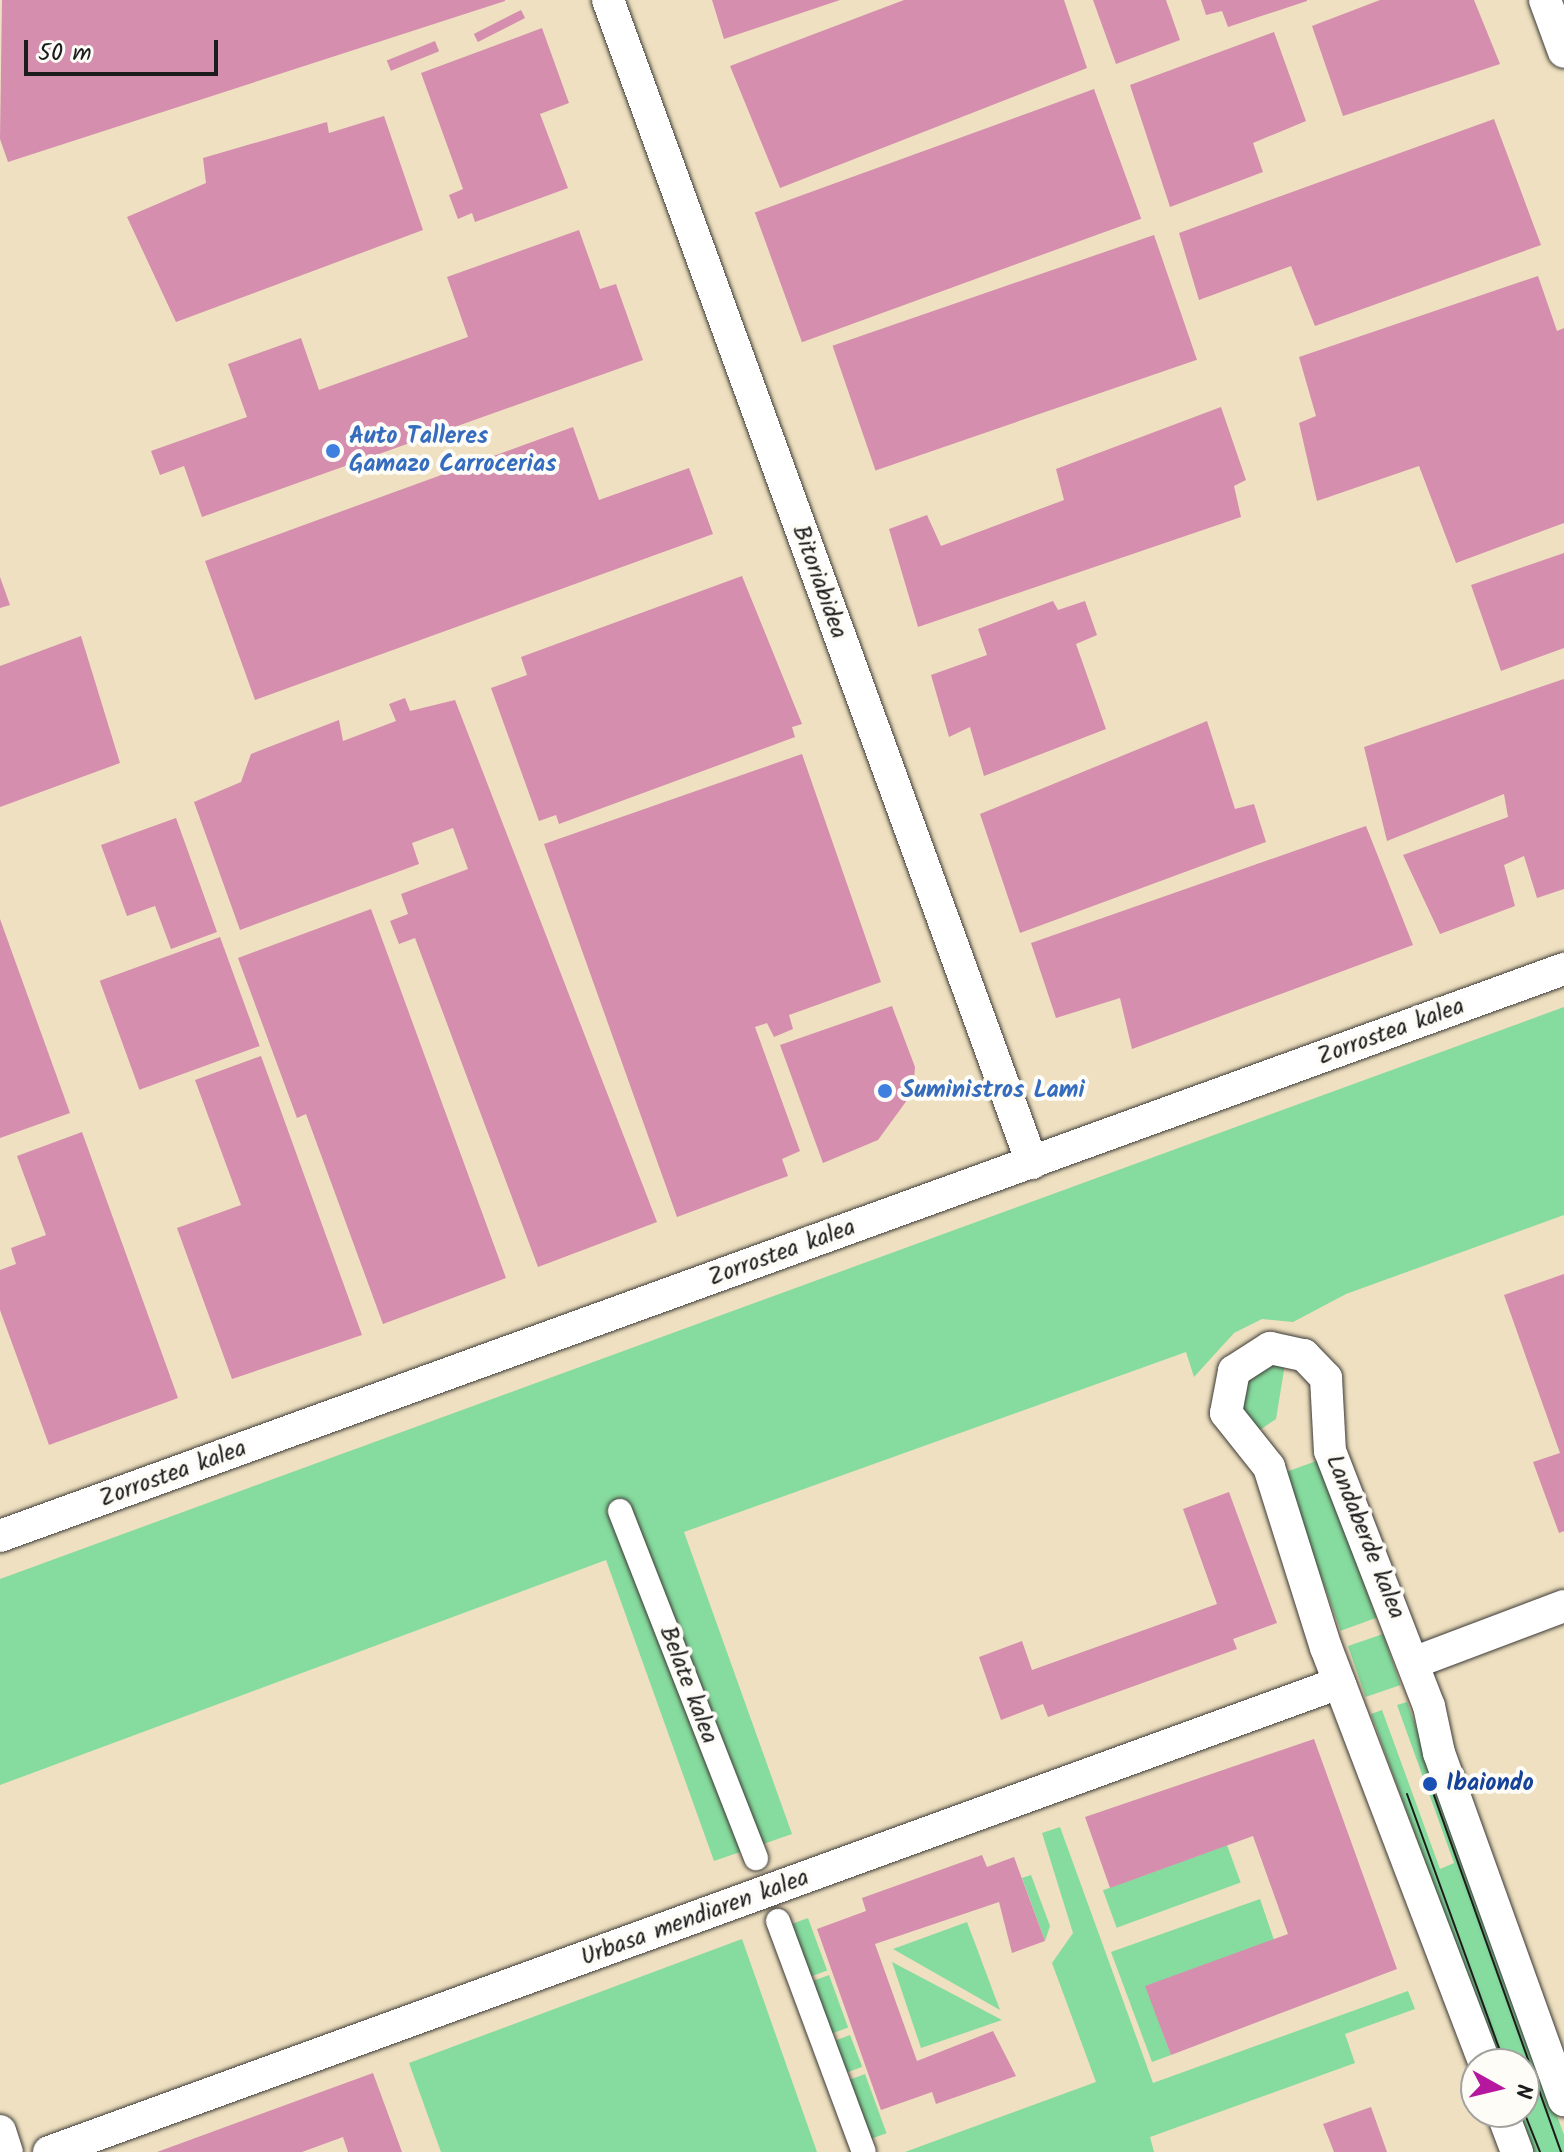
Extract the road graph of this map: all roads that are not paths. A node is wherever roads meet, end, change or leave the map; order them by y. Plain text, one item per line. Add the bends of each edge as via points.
1 (608, 0) edge
2 (1545, 0) edge
3 (1564, 52) edge
4 (1564, 969) edge
5 (1032, 1163) junction
6 (620, 1511) dead end
7 (0, 1536) edge
8 (1564, 1606) edge
9 (1413, 1663) junction
10 (1339, 1683) junction
11 (756, 1858) dead end
12 (778, 1921) dead end
13 (1479, 2048) edge
14 (1564, 2100) edge
15 (1508, 2128) edge
16 (0, 2131) edge
17 (7, 2152) edge
18 (49, 2152) edge
19 (864, 2152) edge
20 (1517, 2152) edge

1 - 5 street, Bitoriabidea
2 - 3 street
4 - 5 street, Zorrostea kalea
5 - 7 street, Zorrostea kalea
6 - 11 street, Belate kalea
8 - 9 street
9 - 10 street, Landaberde kalea via 1330,1451 1326,1378 1304,1355 1270,1348 1234,1371 1226,1413 1269,1467
9 - 14 street, Landaberde kalea
10 - 13 street, Landaberde kalea
10 - 18 street, Urbasa mendiaren kalea
12 - 19 street
15 - 20 street
16 - 17 street

